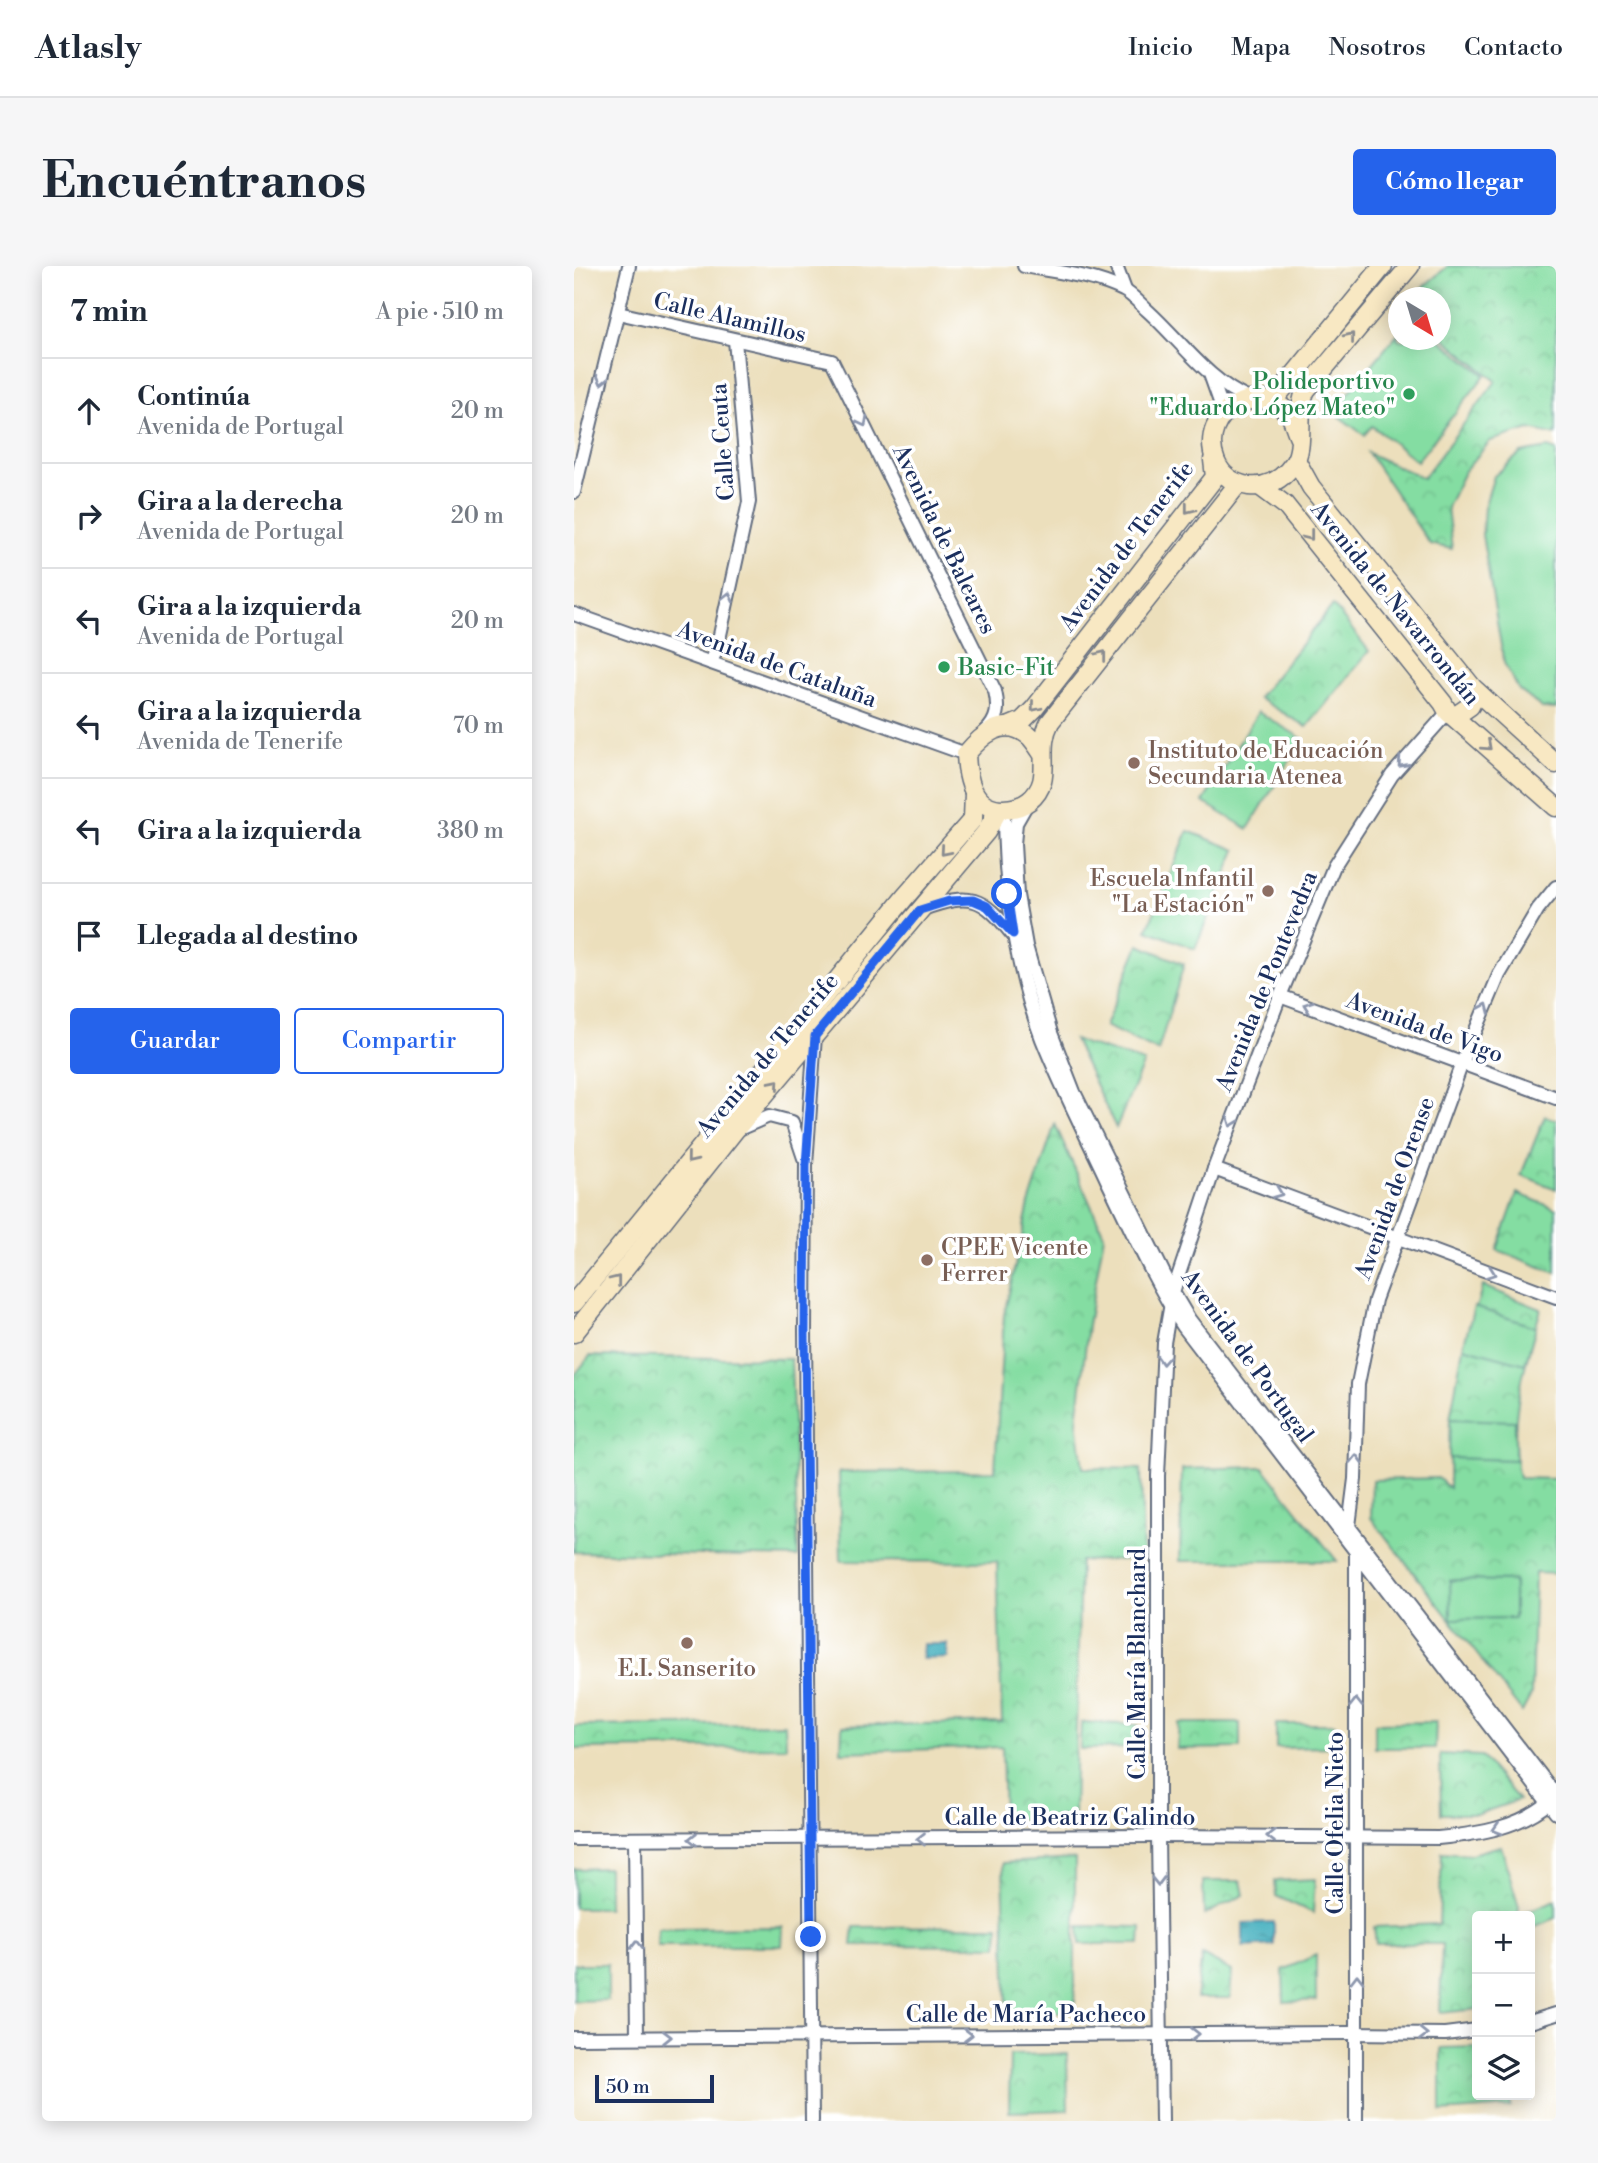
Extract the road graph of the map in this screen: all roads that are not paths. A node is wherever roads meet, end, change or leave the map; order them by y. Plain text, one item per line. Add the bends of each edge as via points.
1 (629, 266) edge
2 (1024, 266) edge
3 (1116, 266) edge
4 (1383, 266) edge
5 (1410, 266) edge
6 (1125, 290) junction
7 (618, 313) junction
8 (735, 340) junction
9 (832, 362) joint
10 (1210, 374) junction
11 (1249, 399) junction
12 (1272, 402) junction
13 (1214, 427) junction
14 (1299, 437) junction
15 (1211, 450) junction
16 (1296, 460) junction
17 (1238, 484) junction
18 (1261, 487) junction
19 (574, 492) edge
20 (574, 614) edge
21 (711, 663) junction
22 (1471, 686) junction
23 (1448, 711) junction
24 (1008, 727) junction
25 (982, 736) junction
26 (1042, 752) junction
27 (966, 754) junction
28 (1556, 764) edge
29 (974, 793) junction
30 (1028, 802) junction
31 (1556, 807) edge
32 (1001, 809) junction
33 (1556, 887) edge
34 (920, 910) junction
35 (1013, 934) junction
36 (1280, 996) junction
37 (815, 1036) junction
38 (1462, 1063) junction
39 (1556, 1098) edge
40 (735, 1130) junction
41 (806, 1165) junction
42 (1214, 1169) junction
43 (1397, 1238) junction
44 (1173, 1292) junction
45 (1556, 1297) edge
46 (574, 1303) edge
47 (1170, 1306) junction
48 (574, 1334) edge
49 (1349, 1526) junction
50 (1356, 1551) junction
51 (1554, 1802) edge
52 (1158, 1836) junction
53 (1357, 1836) junction
54 (574, 1839) edge
55 (635, 1839) junction
56 (810, 1840) junction
57 (1556, 2014) edge
58 (1535, 2020) edge
59 (1472, 2031) edge
60 (1357, 2033) junction
61 (1161, 2034) junction
62 (810, 2035) junction
63 (637, 2037) junction
64 (574, 2038) edge
65 (812, 2121) edge
66 (1162, 2121) edge
67 (1356, 2121) edge

1 - 7 street
2 - 6 street
3 - 6 street
4 - 12 main road
14 -> 5 main road via 1300,407 1307,390
6 - 10 street
7 - 8 street, Calle Alamillos
7 -> 19 street
8 - 9 street, Calle Alamillos
21 -> 8 street, Calle Ceuta via 749,502
9 -> 25 street, Avenida de Baleares via 995,691 999,706 994,724
10 - 11 street
10 - 13 street via 1220,402
11 - 12 main road
11 - 13 main road via 1228,408
12 - 14 main road via 1290,416
13 - 15 main road
14 - 16 main road
15 - 17 main road via 1220,471
15 -> 24 main road, Avenida de Tenerife via 1215,477 1034,709 1023,721
16 - 18 main road via 1282,478
16 - 22 main road, Avenida de Navarrondán via 1311,487
17 - 18 main road
26 -> 17 main road, Avenida de Tenerife via 1050,722
18 -> 23 main road, Avenida de Navarrondán via 1285,505
20 - 21 street, Avenida de Cataluña
21 - 27 street, Avenida de Cataluña
22 - 23 main road via 1452,689
22 - 28 main road, Avenida de Navarrondán
23 -> 31 main road, Avenida de Navarrondán
23 -> 36 street, Avenida de Pontevedra via 1392,775 1334,866
24 - 25 main road
24 - 26 main road via 1028,735
25 - 27 main road
26 - 30 main road via 1044,779
27 - 29 main road
29 - 32 main road via 986,805
29 -> 46 main road, Avenida de Tenerife via 973,819
30 - 32 main road
30 - 44 street, Avenida de Portugal via 1016,823 1017,895 1051,1033 1074,1091
32 - 34 main road, Avenida de Tenerife
32 - 35 street, Avenida de Portugal
38 -> 33 street, Avenida de Orense via 1499,975
34 - 35 street, Avenida de Portugal via 973,900 987,906
34 - 37 main road, Avenida de Tenerife
35 - 47 street, Avenida de Portugal via 1042,1037 1067,1099
38 -> 36 street, Avenida de Vigo
36 -> 42 street, Avenida de Pontevedra
40 -> 37 main road, Avenida de Tenerife
37 - 41 street
38 - 39 street, Avenida de Vigo
38 - 43 street, Avenida de Orense
40 - 41 street via 769,1115 792,1122
48 -> 40 main road, Avenida de Tenerife
41 - 56 street
42 -> 43 street
42 - 44 street, Avenida de Pontevedra
43 -> 45 street
49 -> 43 street, Avenida de Orense via 1358,1384 1375,1300
44 - 47 street, Calle María Blanchard
44 - 49 street, Avenida de Portugal
47 - 50 street, Avenida de Portugal
47 -> 52 street, Calle María Blanchard via 1158,1476
49 - 50 street, Calle Ofelia Nieto
49 - 51 street, Avenida de Portugal
50 - 51 street, Avenida de Portugal
53 -> 50 street, Calle Ofelia Nieto
51 -> 53 street, Calle de Beatriz Galindo via 1508,1826 1478,1835
53 -> 52 street, Calle de Beatriz Galindo
52 -> 56 street, Calle de Beatriz Galindo
52 -> 61 street, Calle María Blanchard
60 -> 53 street, Calle Ofelia Nieto
54 - 55 street, Calle de Beatriz Galindo
56 -> 55 street, Calle de Beatriz Galindo
63 -> 55 street
56 - 62 street
57 - 58 street
60 -> 59 street, Calle de María Pacheco
61 -> 60 street, Calle de María Pacheco
60 - 67 street, Calle Ofelia Nieto
62 -> 61 street, Calle de María Pacheco
61 - 66 street, Calle María Blanchard
63 -> 62 street, Calle de María Pacheco
62 - 65 street
63 - 64 street, Calle de María Pacheco

